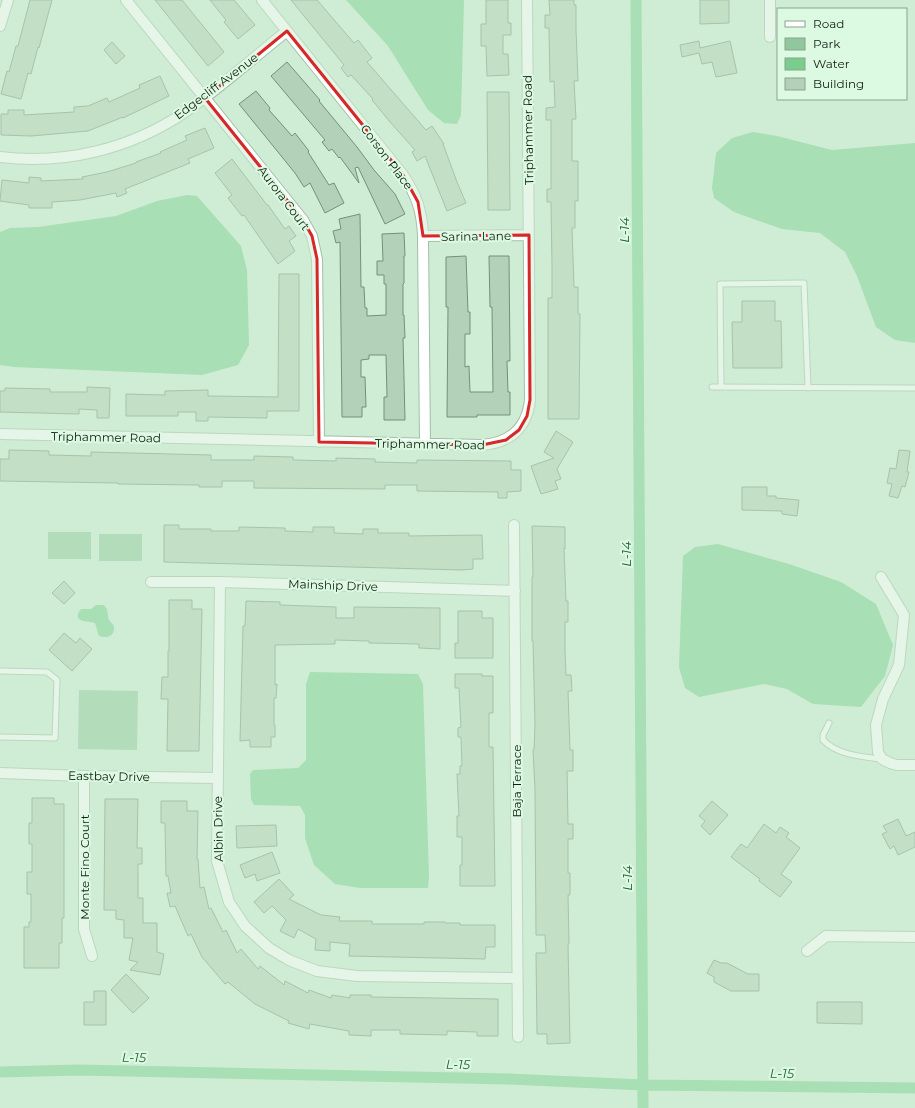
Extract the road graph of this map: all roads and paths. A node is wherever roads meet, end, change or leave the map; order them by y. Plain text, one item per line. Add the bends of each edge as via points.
1 (8, 0) edge
2 (126, 0) edge
3 (262, 0) edge
4 (527, 0) edge
5 (770, 0) edge
6 (0, 26) edge
7 (287, 31) junction
8 (770, 37) dead end
9 (205, 98) junction
10 (0, 157) edge
11 (529, 235) junction
12 (423, 236) junction
13 (712, 387) dead end
14 (721, 387) junction
15 (808, 388) junction
16 (915, 388) edge
17 (0, 434) edge
18 (319, 442) junction
19 (425, 444) junction
20 (514, 524) dead end
21 (881, 577) dead end
22 (151, 582) dead end
23 (220, 582) junction
24 (514, 591) junction
25 (0, 671) edge
26 (829, 723) dead end
27 (0, 737) edge
28 (882, 759) junction
29 (915, 765) edge
30 (0, 773) edge
31 (84, 776) junction
32 (218, 778) junction
33 (915, 937) edge
34 (807, 951) dead end
35 (92, 956) dead end
36 (517, 978) junction
37 (518, 1037) dead end

1 - 6 street
2 - 9 street, Aurora Court
3 - 7 street, Corson Place
4 - 11 street, Triphammer Road
5 - 8 street
7 - 9 street, Edgecliff Avenue
7 - 12 street, Corson Place via 412,188 422,217
9 - 10 street, Edgecliff Avenue via 158,128 113,147 64,157
9 - 18 street, Aurora Court via 303,220 312,236 317,260
11 - 12 street, Sarina Lane
11 - 19 street, Triphammer Road via 530,408 525,420 519,430 498,443 482,446
12 - 19 street, Corson Place
13 - 14 lane
14 - 15 lane
14 - 15 lane via 720,284 804,283
15 - 16 lane
17 - 18 street, Triphammer Road
18 - 19 street, Triphammer Road
20 - 24 street, Baja Terrace
21 - 28 street via 904,615 900,665 883,699 876,725 878,752
22 - 23 street, Mainship Drive
23 - 24 street, Mainship Drive
23 - 32 street, Albin Drive
24 - 36 street, Baja Terrace
25 - 27 lane via 47,672 57,680 55,738
26 - 28 lane via 823,740 827,744 852,754
28 - 29 street via 898,765
30 - 31 street, Eastbay Drive
31 - 32 street, Eastbay Drive
31 - 35 street, Monte Fino Court via 84,929
32 - 36 street, Albin Drive via 217,861 229,902 245,926 269,948 289,960 317,971 357,976
33 - 34 street via 826,936
36 - 37 street, Baja Terrace

